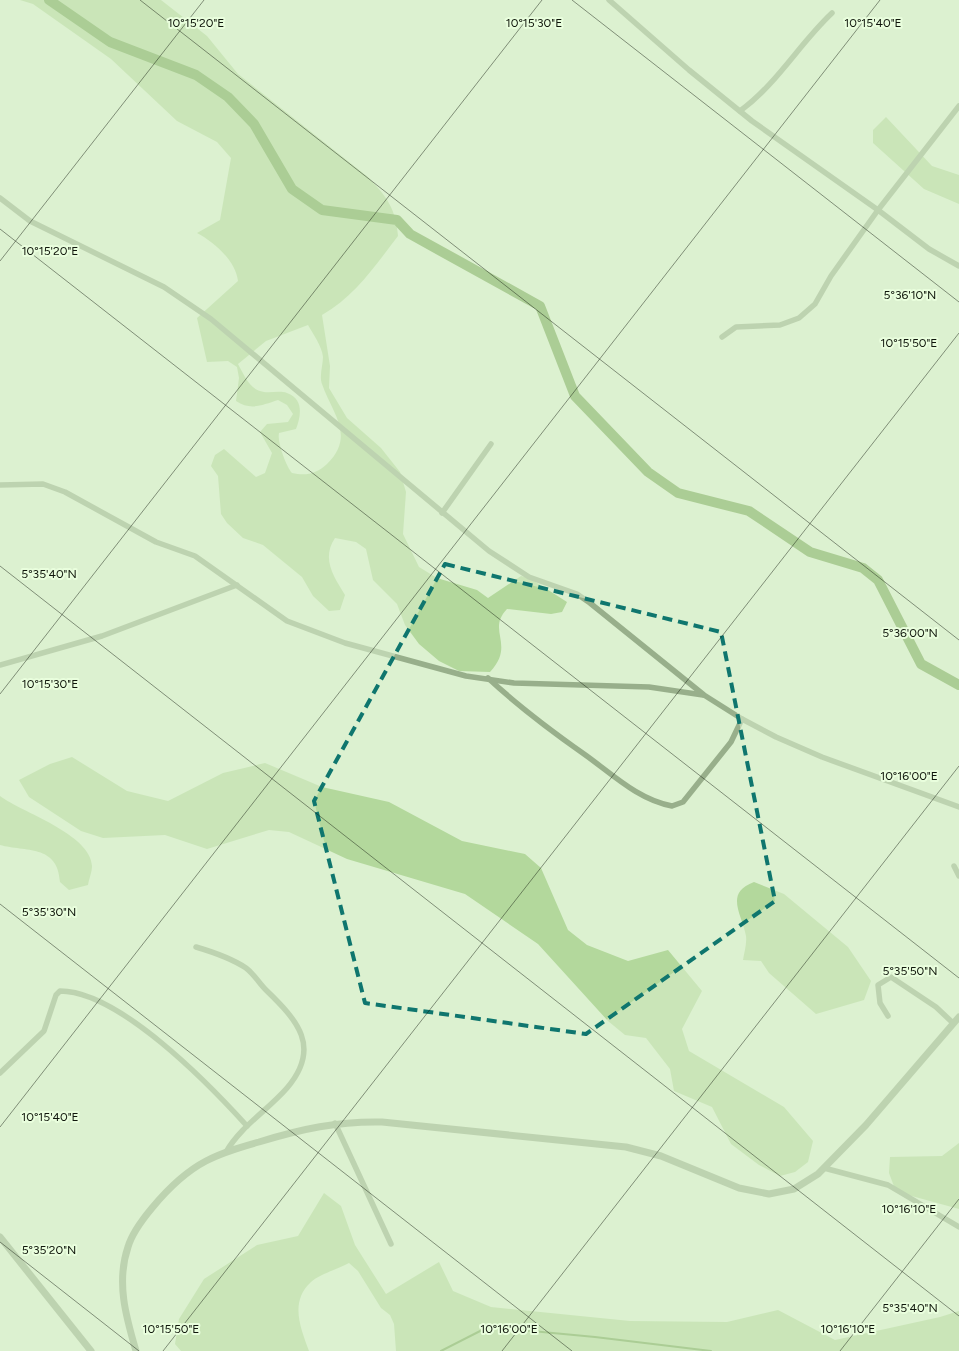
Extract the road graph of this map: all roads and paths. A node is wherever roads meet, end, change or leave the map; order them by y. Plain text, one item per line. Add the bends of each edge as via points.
1 (609, 0) edge
2 (832, 13) dead end
3 (959, 106) edge
4 (740, 111) junction
5 (0, 198) edge
6 (878, 210) junction
7 (959, 266) edge
8 (722, 337) dead end
9 (491, 444) dead end
10 (0, 485) edge
11 (442, 512) junction
12 (237, 585) junction
13 (0, 665) edge
14 (488, 678) junction
15 (704, 696) junction
16 (742, 719) junction
17 (959, 807) edge
18 (954, 866) dead end
19 (959, 876) edge
20 (196, 946) dead end
21 (888, 1016) dead end
22 (959, 1016) edge
23 (953, 1023) junction
24 (0, 1073) edge
25 (335, 1123) junction
26 (247, 1126) junction
27 (226, 1152) junction
28 (824, 1168) junction
29 (959, 1227) edge
30 (0, 1237) edge
31 (391, 1244) dead end
32 (91, 1351) edge
33 (136, 1351) edge

1 - 4 street
2 - 4 street via 810,34 772,83
3 - 6 street
4 - 6 street
5 - 11 street via 30,221 164,287 211,319
6 - 7 street via 929,249
6 - 8 street via 815,304 799,318 780,324 736,328
9 - 11 street
10 - 12 street via 43,484 64,492 156,542 196,556
11 - 15 street via 512,568 547,585 577,594 590,603
12 - 13 street via 102,636
12 - 14 street via 287,621 317,634 466,676
14 - 15 street via 514,683 649,688
14 - 16 street via 544,726 612,776 636,792 672,806 683,802 731,742
15 - 16 street
16 - 17 street via 822,757
18 - 19 street
20 - 26 street via 246,968 287,1009 300,1028 302,1060 297,1073 287,1088
21 - 23 street via 880,1003 878,986 891,977 936,1007
22 - 23 street
23 - 28 street via 893,1096
24 - 26 street via 44,1031 56,995 69,991 105,1005 131,1020 193,1069
25 - 27 street
25 - 28 street via 402,1124 626,1147 661,1156 726,1184 759,1193 794,1189
25 - 31 street
26 - 27 street
27 - 33 street via 184,1176 156,1204 131,1238 124,1260 122,1289
28 - 29 street via 888,1186
30 - 32 street

